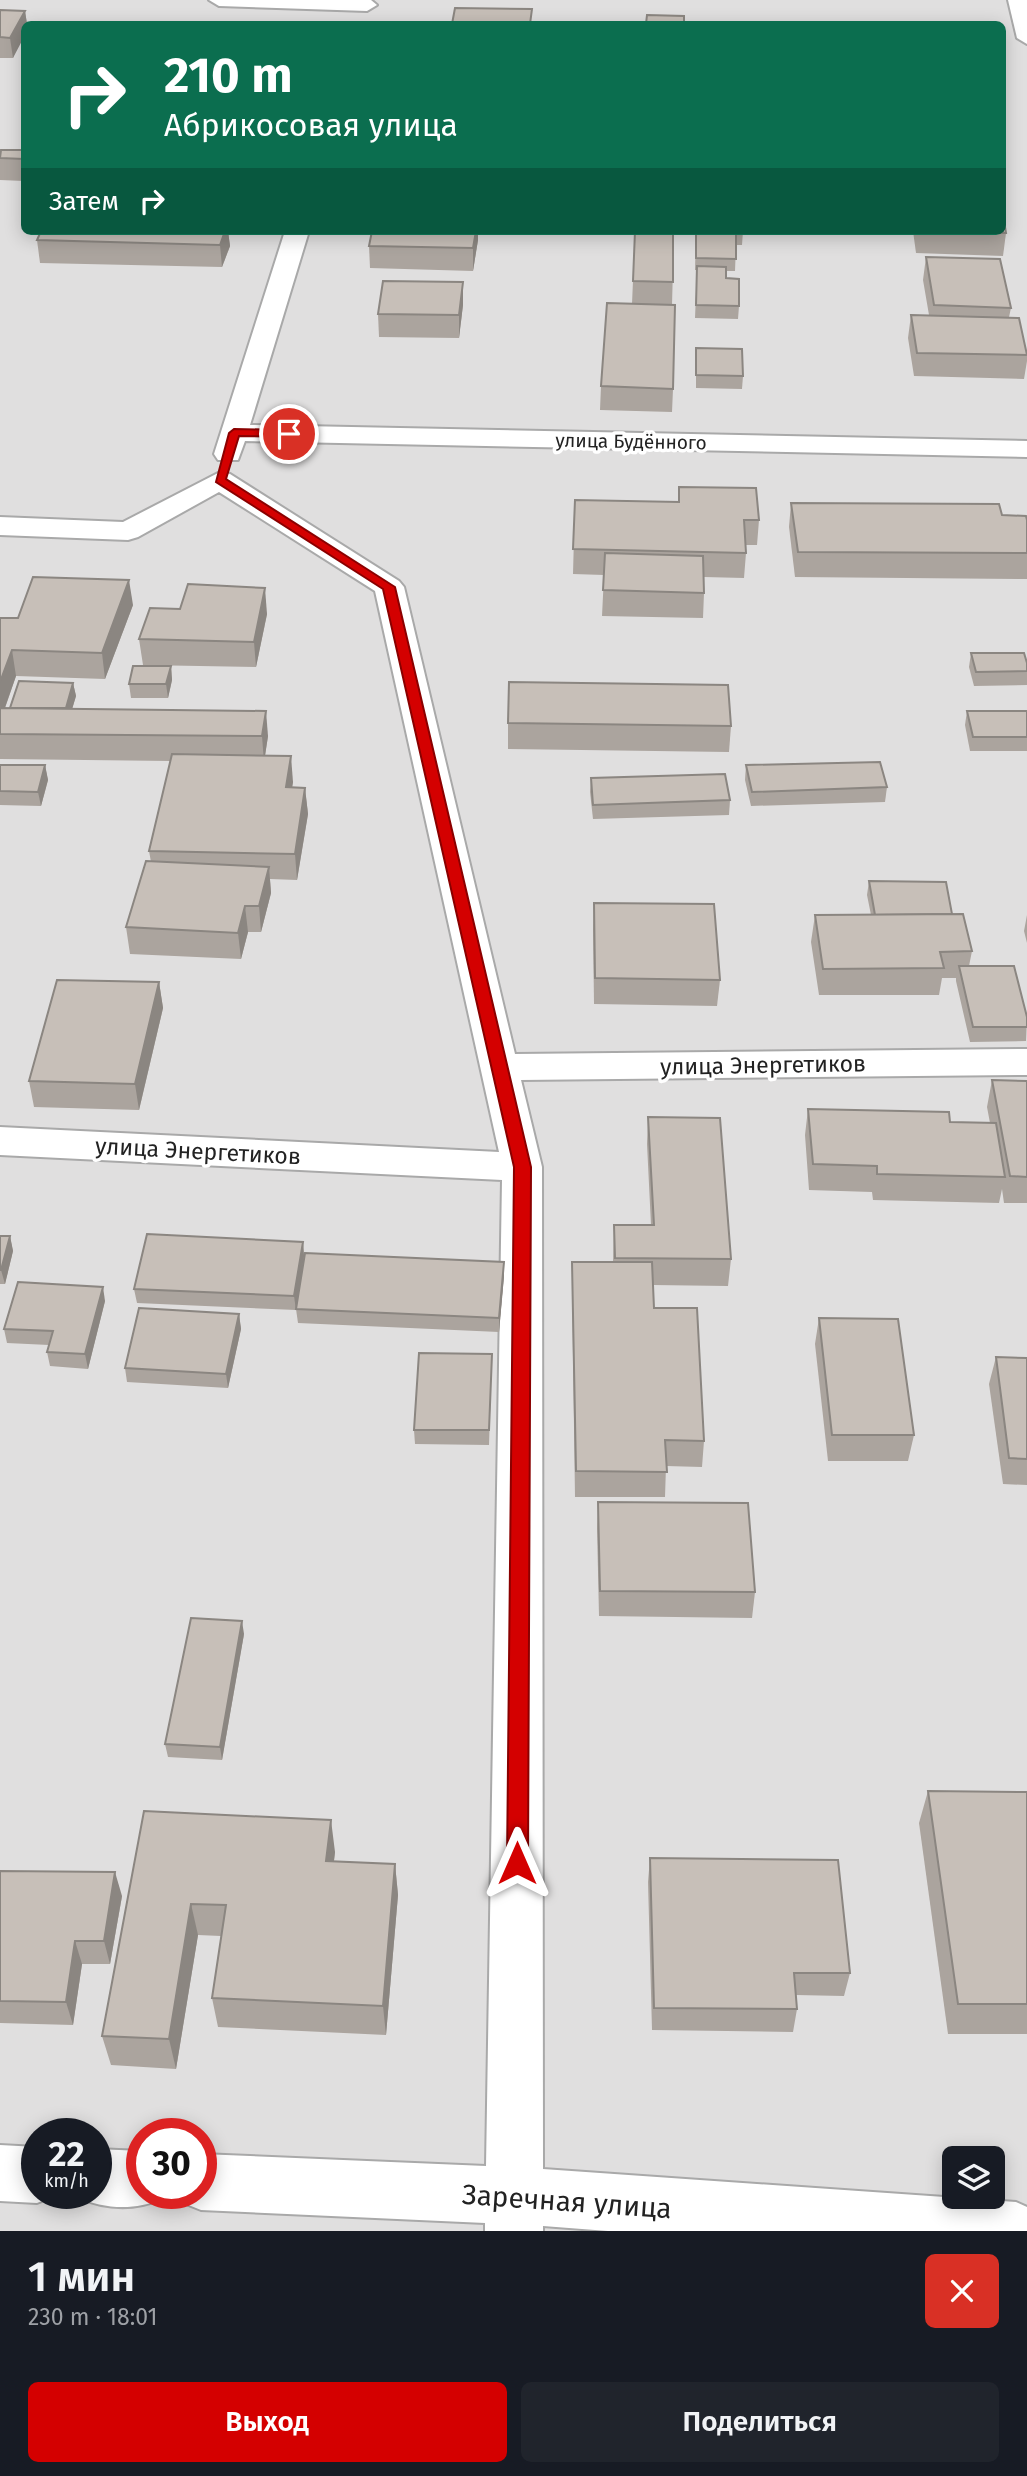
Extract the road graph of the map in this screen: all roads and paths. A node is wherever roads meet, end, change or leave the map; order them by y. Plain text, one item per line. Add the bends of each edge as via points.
1 (219, 0) edge
2 (1018, 0) edge
3 (365, 10) edge
4 (1027, 38) edge
5 (296, 235) edge
6 (234, 433) junction
7 (1027, 449) edge
8 (220, 480) junction
9 (0, 526) edge
10 (1027, 1062) edge
11 (498, 1068) junction
12 (0, 1141) edge
13 (522, 1167) junction
14 (0, 2173) edge
15 (21, 2174) edge
16 (217, 2184) edge
17 (514, 2214) edge
18 (1016, 2231) edge

1 - 3 street
2 - 4 street
5 - 6 street
6 - 7 street, улица Будённого
6 - 8 street
8 - 9 street via 128,531
8 - 11 street via 389,587
10 - 11 street, улица Энергетиков
11 - 13 street
12 - 13 street, улица Энергетиков
13 - 17 street
14 - 15 street
16 - 17 street, Заречная улица
17 - 18 street, Заречная улица

